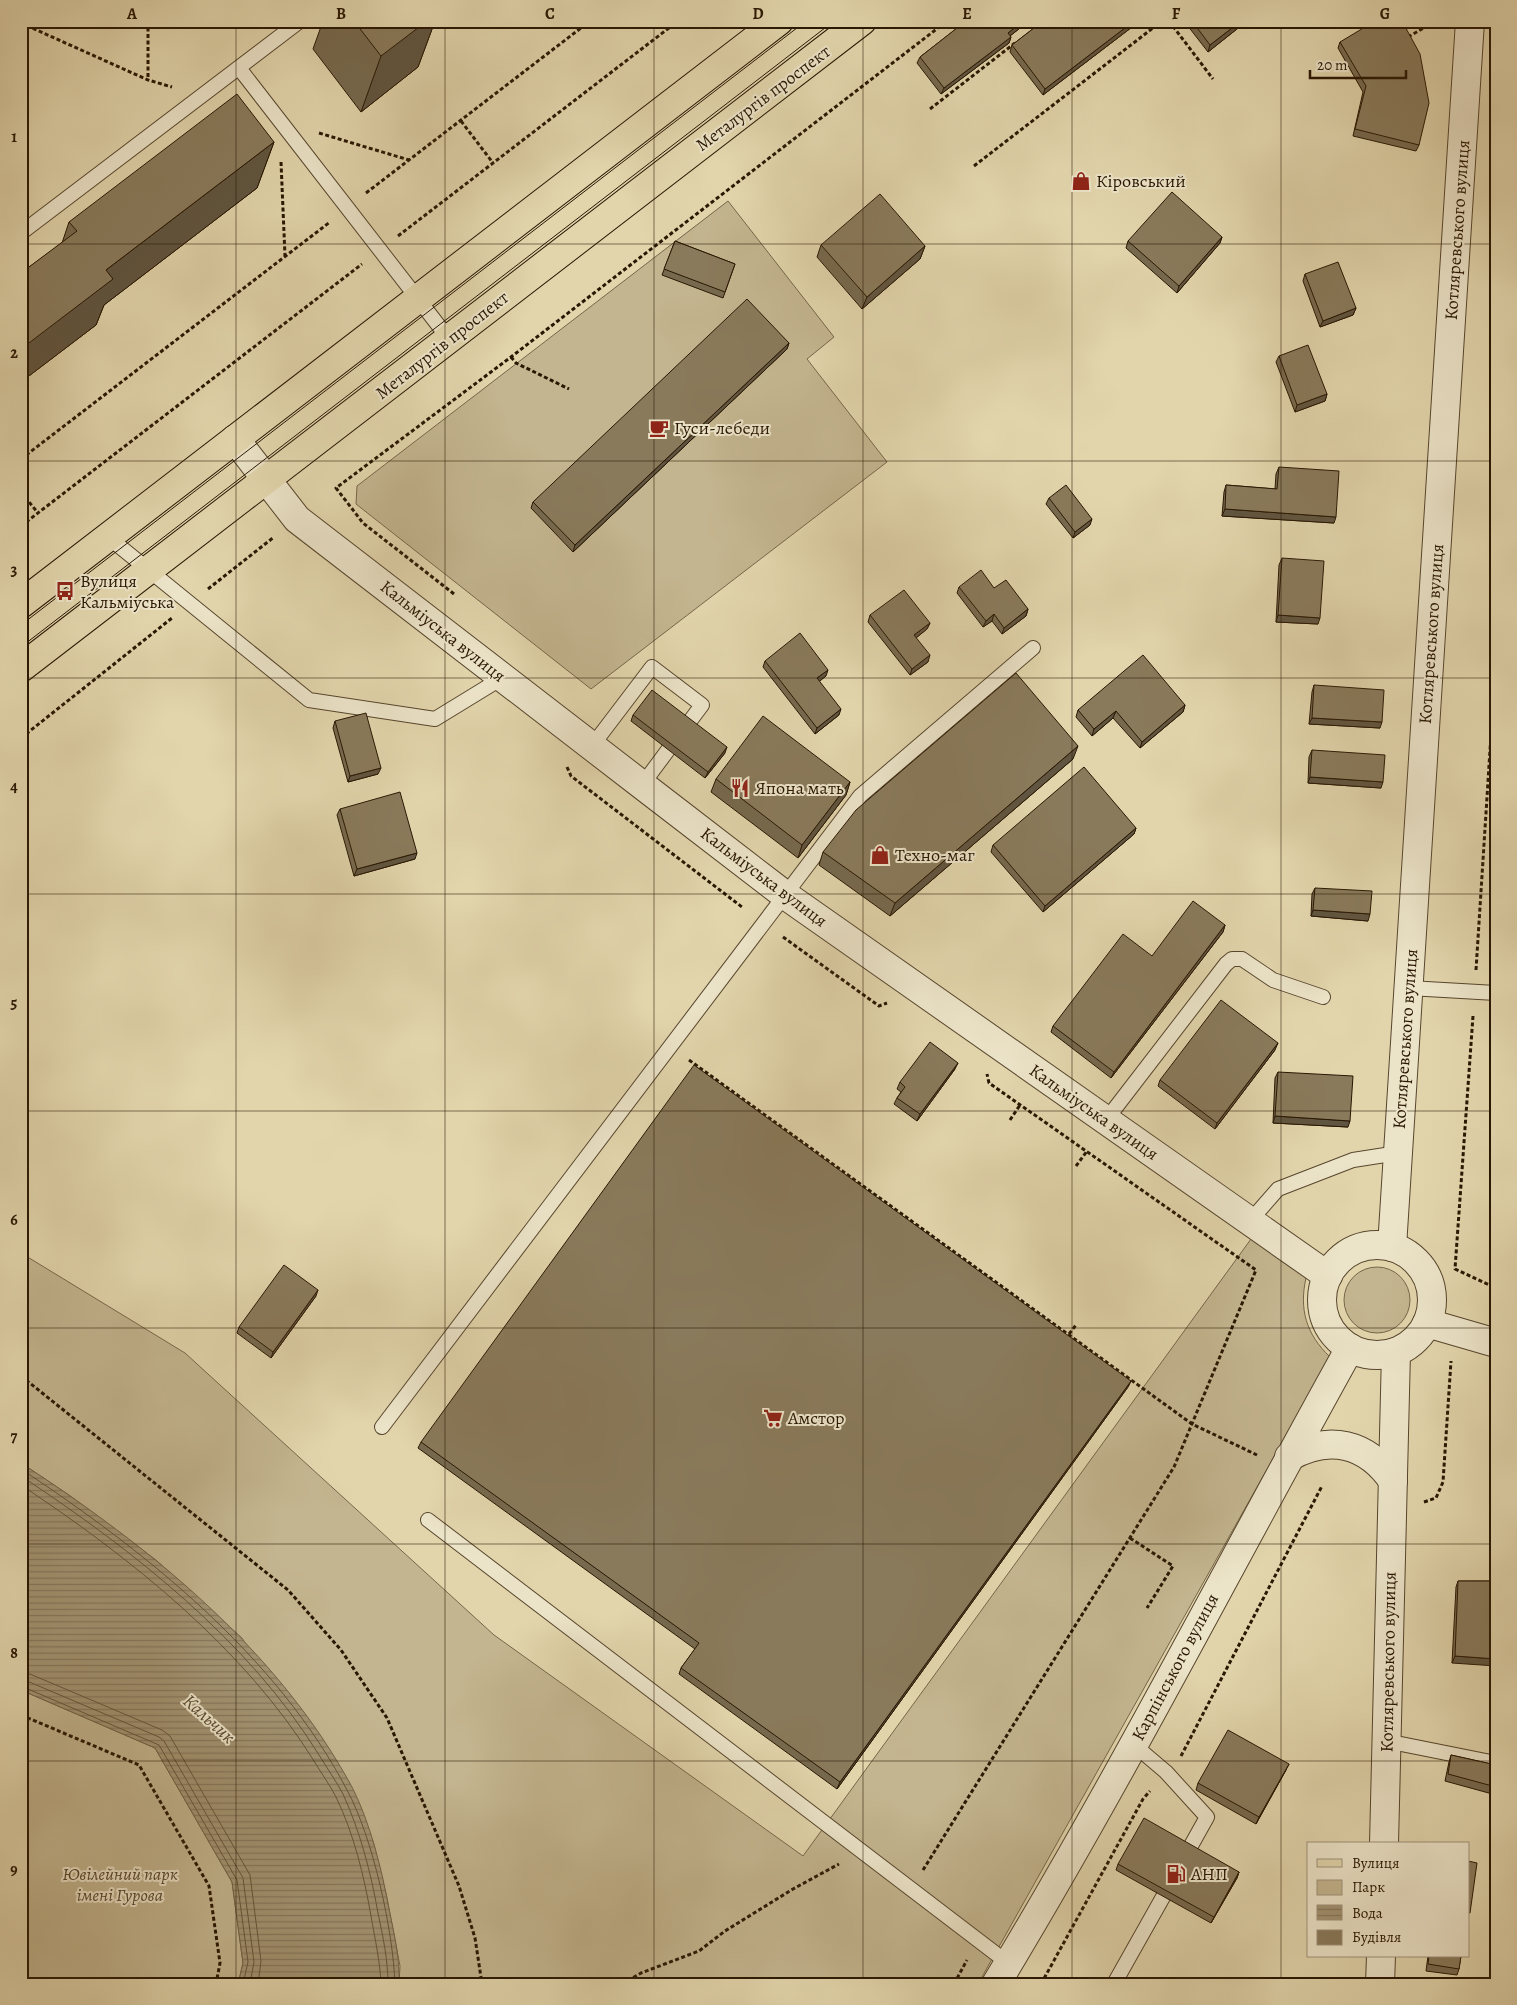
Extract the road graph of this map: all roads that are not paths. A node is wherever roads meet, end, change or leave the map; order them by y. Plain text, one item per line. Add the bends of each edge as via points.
1 (300, 21) edge
2 (778, 21) edge
3 (862, 21) edge
4 (1470, 21) edge
5 (238, 68) junction
6 (21, 233) edge
7 (417, 299) junction
8 (449, 339) junction
9 (235, 439) junction
10 (266, 480) junction
11 (108, 537) junction
12 (149, 570) junction
13 (21, 604) edge
14 (1033, 648) dead end
15 (21, 668) edge
16 (502, 678) junction
17 (687, 725) edge
18 (592, 746) junction
19 (668, 750) edge
20 (642, 785) junction
21 (785, 895) junction
22 (1409, 988) junction
23 (1496, 993) edge
24 (1323, 997) dead end
25 (1106, 1120) junction
26 (1398, 1153) junction
27 (1250, 1221) junction
28 (1392, 1247) junction
29 (1328, 1276) junction
30 (1426, 1323) junction
31 (1496, 1343) edge
32 (1350, 1348) junction
33 (1396, 1352) junction
34 (382, 1427) dead end
35 (1289, 1457) junction
36 (1393, 1480) junction
37 (428, 1520) dead end
38 (1386, 1741) junction
39 (1133, 1744) junction
40 (1496, 1763) edge
41 (1384, 1842) edge
42 (1188, 1851) edge
43 (1163, 1896) edge
44 (1381, 1958) edge
45 (1002, 1974) edge
46 (1114, 1984) edge
47 (1380, 1984) edge

1 - 5 lane
2 - 7 main road
3 - 8 main road, Металургів проспект
4 - 22 street, Котляревського вулиця
5 - 6 lane
5 - 7 lane
7 - 8 lane
7 - 9 main road
8 - 10 main road, Металургів проспект
9 - 10 street, Кальміуська вулиця
9 - 11 main road
10 - 12 main road, Металургів проспект
10 - 16 street, Кальміуська вулиця via 297,519
11 - 12 lane
11 - 13 main road
12 - 15 main road, Металургів проспект
12 - 16 lane via 309,700 435,719
14 - 21 lane via 860,796
16 - 18 street, Кальміуська вулиця
17 - 18 lane via 702,705 652,667
18 - 20 street, Кальміуська вулиця
19 - 20 lane
20 - 21 street, Кальміуська вулиця
21 - 25 street, Кальміуська вулиця
21 - 34 lane
22 - 23 lane
22 - 26 street, Котляревського вулиця
24 - 25 lane via 1273,980 1242,959 1232,959
25 - 27 street, Кальміуська вулиця
26 - 27 lane via 1353,1160 1278,1190
26 - 28 street, Котляревського вулиця
27 - 29 street, Кальміуська вулиця
28 - 29 street via 1367,1246 1355,1250 1335,1265
28 - 30 street via 1415,1261 1424,1271 1432,1297
29 - 32 street via 1323,1296 1325,1316 1330,1329
30 - 31 street
30 - 33 street via 1414,1340
32 - 33 street via 1373,1355
32 - 35 street, Карпінського вулиця
33 - 36 street, Котляревського вулиця
35 - 36 street via 1316,1445 1346,1446 1373,1458
35 - 39 street, Карпінського вулиця
36 - 38 street, Котляревського вулиця
37 - 45 lane via 911,1890
38 - 40 lane
38 - 41 street, Котляревського вулиця
39 - 42 lane via 1166,1772 1207,1817
39 - 45 street, Карпінського вулиця
43 - 46 lane
44 - 47 street

